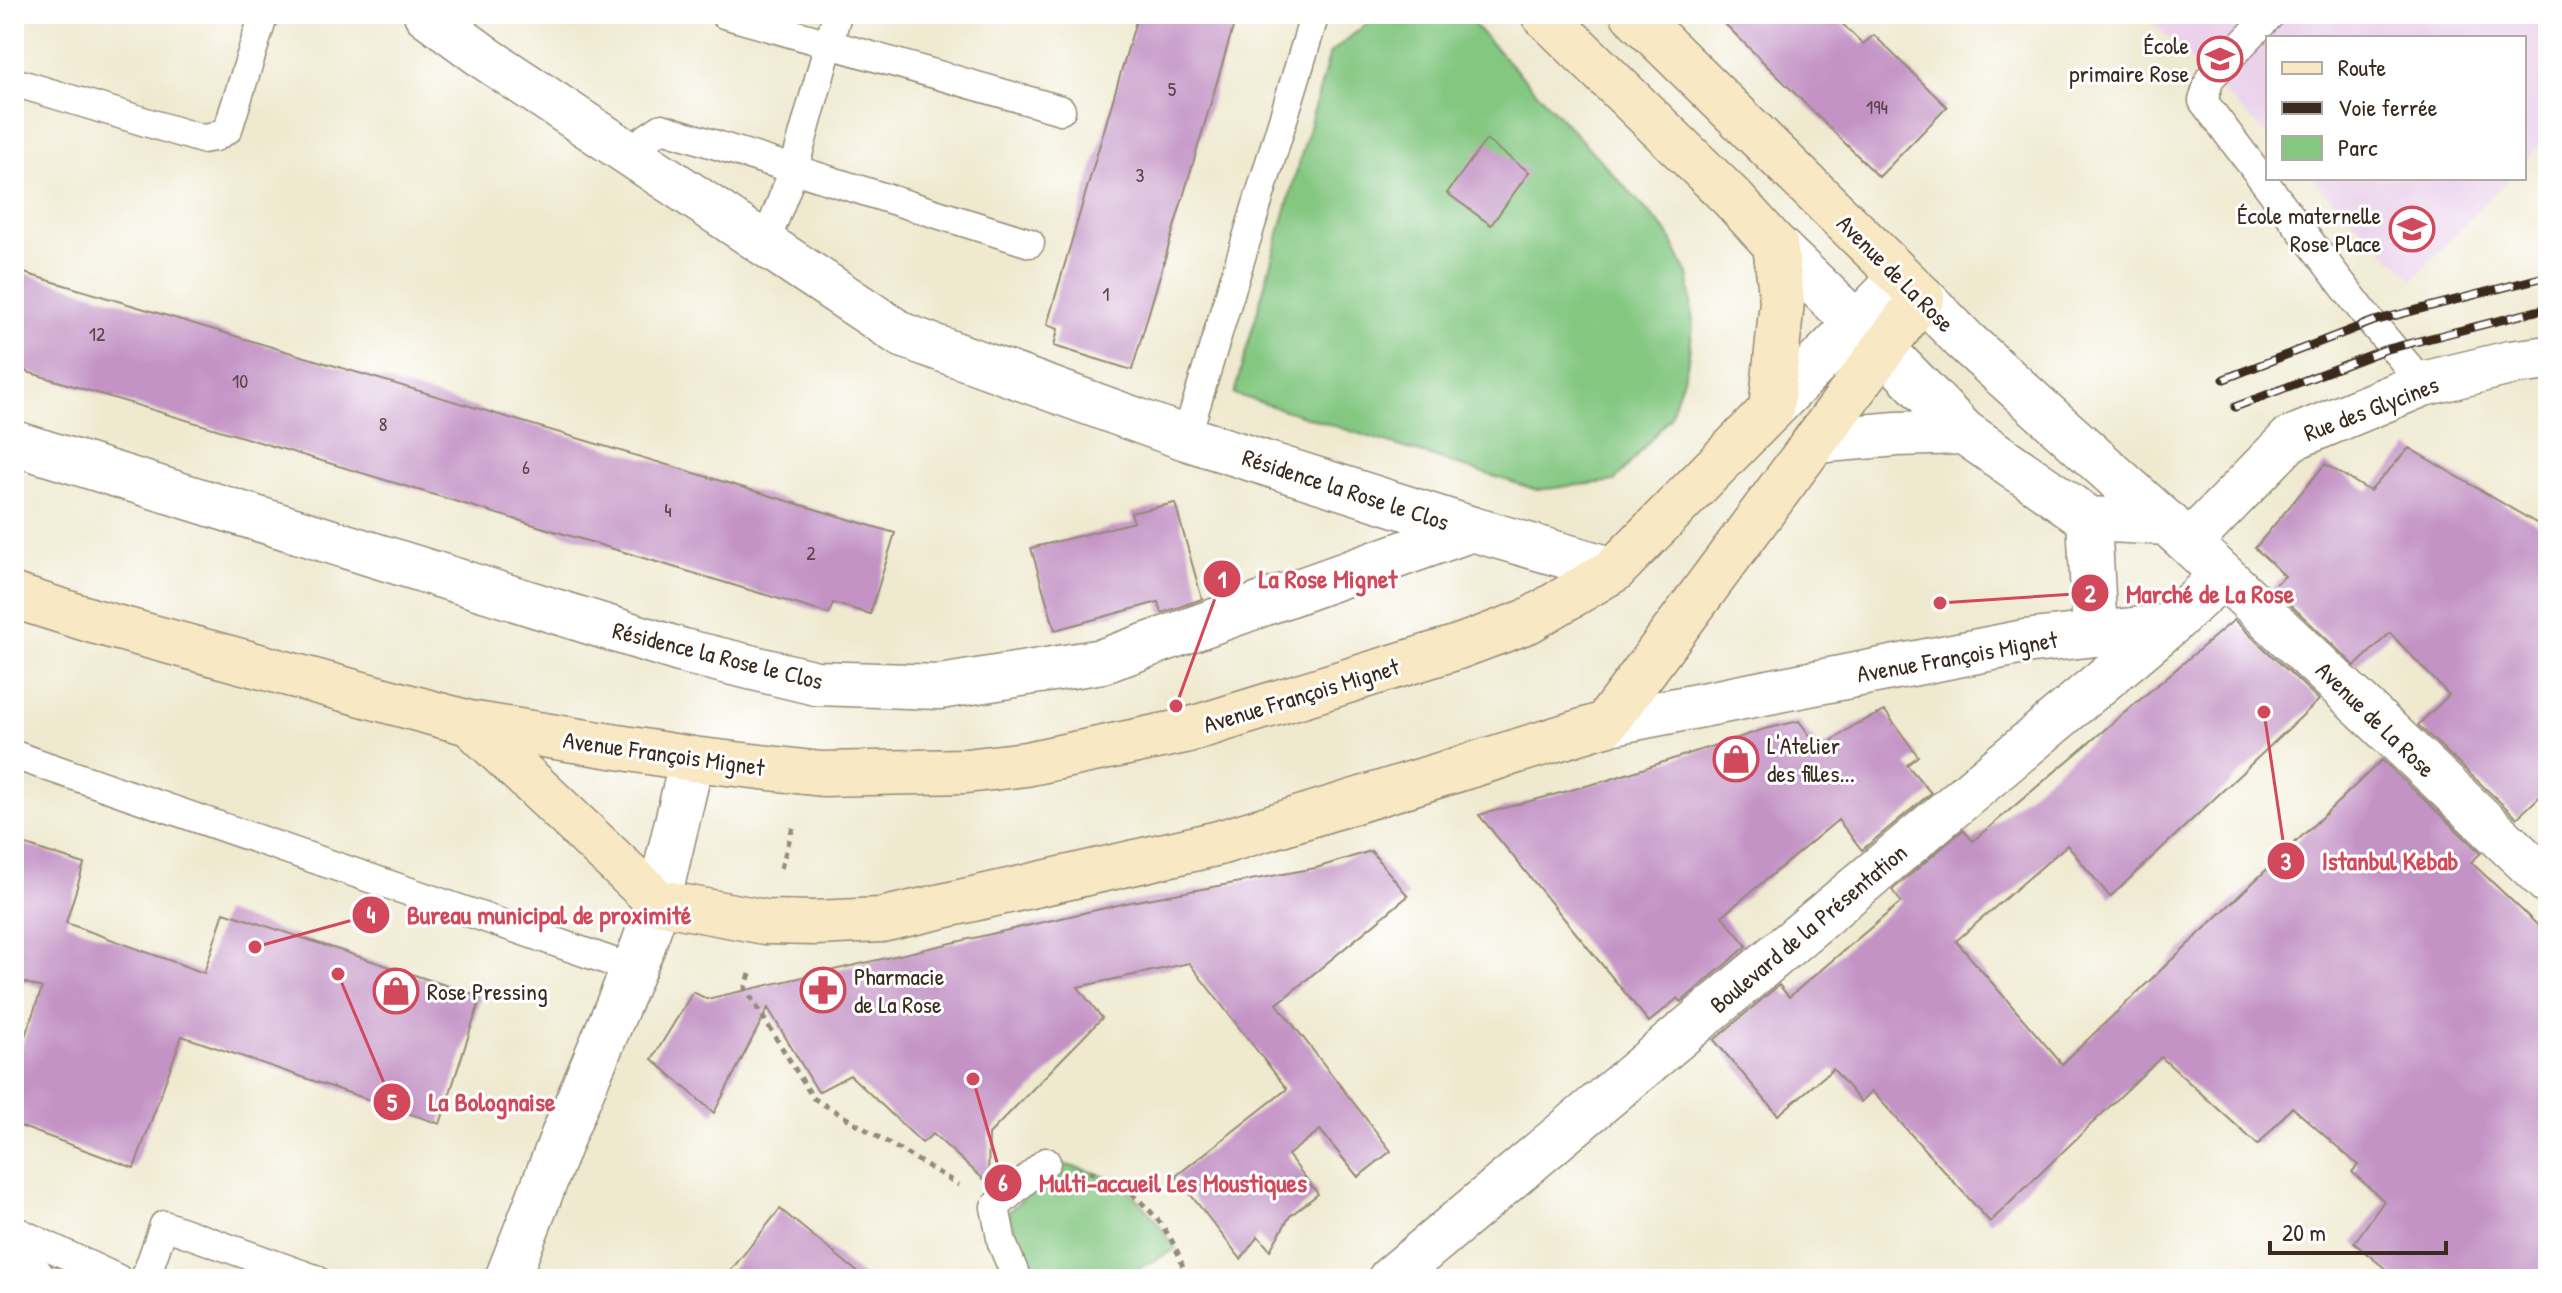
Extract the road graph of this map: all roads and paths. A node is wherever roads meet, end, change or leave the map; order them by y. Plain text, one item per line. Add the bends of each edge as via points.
1 (264, 14) edge
2 (426, 14) edge
3 (724, 14) edge
4 (837, 14) edge
5 (1315, 14) edge
6 (1543, 14) edge
7 (1633, 14) edge
8 (2271, 14) edge
9 (827, 44) junction
10 (14, 82) edge
11 (1061, 110) dead end
12 (626, 152) junction
13 (794, 169) junction
14 (1030, 243) dead end
15 (765, 244) junction
16 (1775, 245) junction
17 (1912, 287) junction
18 (1870, 336) junction
19 (2548, 358) edge
20 (2423, 384) junction
21 (1771, 410) junction
22 (1964, 432) junction
23 (1186, 438) junction
24 (1815, 441) junction
25 (14, 443) edge
26 (2089, 519) junction
27 (1472, 529) junction
28 (2178, 533) junction
29 (1614, 570) junction
30 (2223, 575) junction
31 (14, 596) edge
32 (2168, 626) junction
33 (2095, 634) junction
34 (469, 723) junction
35 (1605, 724) junction
36 (14, 755) edge
37 (692, 759) junction
38 (2548, 882) edge
39 (658, 902) junction
40 (633, 969) junction
41 (1046, 1162) joint
42 (14, 1230) edge
43 (14, 1241) edge
44 (43, 1279) edge
45 (118, 1279) edge
46 (145, 1279) edge
47 (315, 1279) edge
48 (507, 1279) edge
49 (1017, 1279) edge
50 (1186, 1279) edge
51 (1390, 1279) edge

1 - 10 lane via 228,129 215,137 202,139
2 - 12 street, Résidence la Rose le Clos
3 - 9 lane
4 - 9 lane
5 - 23 lane
6 - 16 street
7 - 17 street, Avenue de La Rose
8 - 20 lane via 2210,78 2203,101
9 - 11 lane
9 - 13 lane
12 - 13 lane via 662,128
12 - 15 street, Résidence la Rose le Clos
13 - 14 lane
13 - 15 lane
15 - 23 street, Résidence la Rose le Clos via 902,335
16 - 18 street
16 - 21 street via 1782,301
17 - 18 street, Avenue François Mignet
17 - 28 street, Avenue de La Rose
18 - 21 street, Avenue François Mignet
18 - 22 street
18 - 24 street, Avenue François Mignet
19 - 20 street, Rue des Glycines
20 - 28 street, Rue des Glycines via 2290,439
21 - 29 street, Avenue François Mignet
22 - 24 street
22 - 26 street
23 - 27 street, Résidence la Rose le Clos
24 - 35 street, Avenue François Mignet
25 - 27 street, Résidence la Rose le Clos via 683,651 816,683 940,687 1103,661
26 - 28 street
26 - 33 street
27 - 29 street, Résidence la Rose le Clos
28 - 30 street, Avenue de La Rose
29 - 37 street, Avenue François Mignet via 1528,621 1458,647 1185,731 1026,764 966,771 822,774
30 - 32 street, Boulevard de la Présentation
30 - 38 street, Avenue de La Rose
31 - 34 street, Avenue François Mignet
32 - 33 street, Avenue François Mignet
32 - 51 street, Boulevard de la Présentation
33 - 35 street, Avenue François Mignet via 2024,642
34 - 37 street, Avenue François Mignet
34 - 39 street, Avenue François Mignet
35 - 39 street, Avenue François Mignet via 1219,843 881,920 765,922
36 - 40 lane
37 - 39 street
39 - 40 street
40 - 48 street
41 - 49 lane via 995,1207
41 - 50 path via 1102,1175 1149,1209 1176,1249
42 - 45 lane
43 - 44 lane
46 - 47 lane via 164,1225

